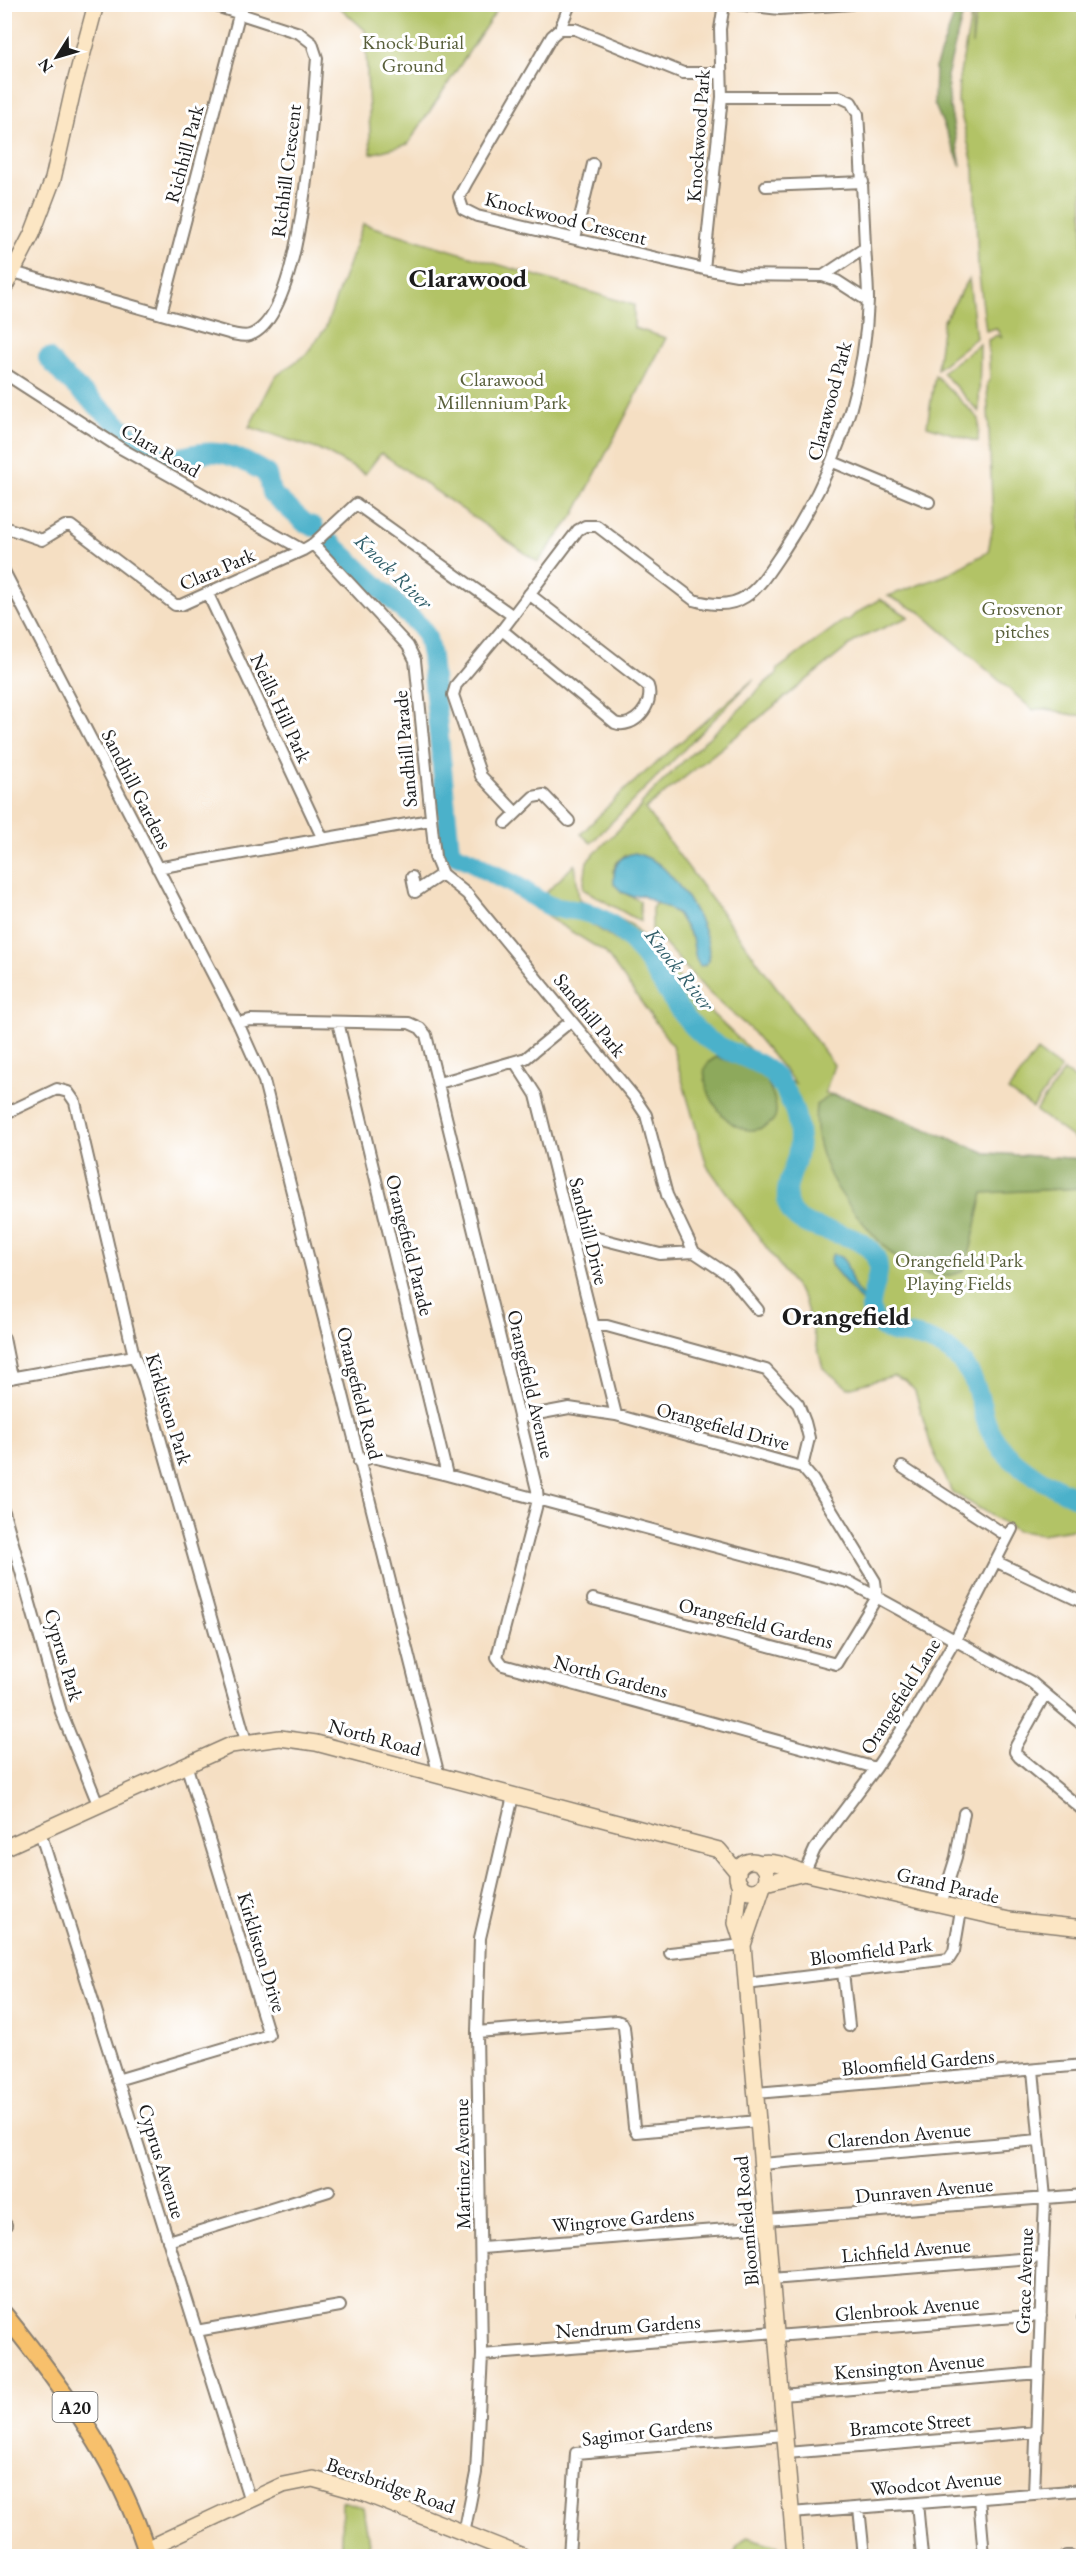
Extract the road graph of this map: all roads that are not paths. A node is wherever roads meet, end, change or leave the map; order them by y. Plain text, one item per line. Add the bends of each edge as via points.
1 (96, 4) edge
2 (210, 4) edge
3 (244, 4) edge
4 (570, 4) edge
5 (724, 4) edge
6 (736, 4) edge
7 (844, 5) edge
8 (239, 15) junction
9 (560, 28) junction
10 (721, 73) junction
11 (722, 97) junction
12 (593, 164) dead end
13 (863, 182) junction
14 (766, 186) dead end
15 (575, 238) junction
16 (865, 248) junction
17 (11, 266) edge
18 (704, 269) junction
19 (823, 276) junction
20 (4, 288) edge
21 (868, 301) junction
22 (161, 314) junction
23 (4, 373) edge
24 (833, 462) junction
25 (929, 502) dead end
26 (4, 527) edge
27 (313, 544) junction
28 (303, 550) junction
29 (4, 571) edge
30 (207, 594) junction
31 (529, 594) junction
32 (513, 616) junction
33 (502, 630) junction
34 (516, 813) junction
35 (430, 820) junction
36 (569, 821) dead end
37 (506, 823) dead end
38 (322, 837) junction
39 (156, 868) junction
40 (442, 874) junction
41 (412, 878) dead end
42 (571, 1021) junction
43 (338, 1022) junction
44 (238, 1023) junction
45 (515, 1062) junction
46 (439, 1083) junction
47 (4, 1114) edge
48 (570, 1231) junction
49 (694, 1252) junction
50 (758, 1310) dead end
51 (593, 1326) junction
52 (4, 1338) edge
53 (134, 1356) junction
54 (8, 1378) edge
55 (616, 1415) junction
56 (521, 1417) junction
57 (359, 1462) junction
58 (802, 1467) junction
59 (902, 1467) dead end
60 (447, 1475) junction
61 (538, 1500) junction
62 (4, 1512) edge
63 (995, 1561) junction
64 (877, 1597) junction
65 (592, 1599) dead end
66 (1083, 1603) edge
67 (955, 1640) junction
68 (1045, 1694) junction
69 (1083, 1726) edge
70 (246, 1741) junction
71 (186, 1764) junction
72 (876, 1768) junction
73 (439, 1776) junction
74 (513, 1796) junction
75 (98, 1804) junction
76 (1083, 1811) edge
77 (964, 1813) dead end
78 (40, 1832) junction
79 (4, 1848) edge
80 (719, 1850) junction
81 (756, 1862) junction
82 (804, 1873) junction
83 (739, 1878) junction
84 (764, 1885) junction
85 (941, 1905) junction
86 (961, 1910) junction
87 (1083, 1928) edge
88 (742, 1945) junction
89 (670, 1953) dead end
90 (843, 1972) junction
91 (746, 1984) junction
92 (849, 2026) dead end
93 (477, 2032) junction
94 (1083, 2065) edge
95 (1034, 2070) junction
96 (117, 2080) junction
97 (756, 2093) junction
98 (758, 2121) junction
99 (1039, 2140) junction
100 (762, 2164) junction
101 (329, 2190) dead end
102 (1083, 2195) edge
103 (1045, 2198) junction
104 (767, 2223) junction
105 (168, 2241) junction
106 (482, 2248) junction
107 (1043, 2257) junction
108 (771, 2279) junction
109 (340, 2306) dead end
110 (4, 2314) edge
111 (1041, 2315) junction
112 (196, 2331) junction
113 (776, 2334) junction
114 (482, 2355) junction
115 (1039, 2373) junction
116 (782, 2395) junction
117 (1037, 2432) junction
118 (785, 2435) junction
119 (787, 2452) junction
120 (1083, 2490) edge
121 (1034, 2494) junction
122 (979, 2498) junction
123 (250, 2500) junction
124 (917, 2503) junction
125 (860, 2508) junction
126 (791, 2513) junction
127 (464, 2534) junction
128 (147, 2553) edge
129 (523, 2556) edge
130 (569, 2556) edge
131 (795, 2556) edge
132 (864, 2556) edge
133 (922, 2556) edge
134 (984, 2556) edge
135 (1066, 2556) edge
136 (1071, 2556) edge

1 - 17 street via 53,179
2 - 8 street, Richhill Crescent
3 - 8 street, Richhill Park
4 - 9 street, Knockwood Crescent
5 - 10 street, Knockwood Park
6 - 7 street via 780,9
8 - 22 street, Richhill Park
8 - 22 street, Richhill Crescent via 299,33 312,43 316,58 304,205 297,244 279,302 264,326 249,336
9 - 10 street via 575,29 682,74
9 - 15 street, Knockwood Crescent via 459,197 463,209 477,216
10 - 11 street, Knockwood Park
11 - 13 street, Clarawood Park via 840,97 851,102 858,114
11 - 18 street, Knockwood Park
12 - 15 street
13 - 14 street
13 - 16 street, Clarawood Park
15 - 18 street, Knockwood Crescent
16 - 19 street
16 - 21 street, Clarawood Park
17 - 20 street
17 - 22 street, Richhill Crescent
18 - 19 street, Knockwood Crescent via 737,274
19 - 21 street, Knockwood Crescent
21 - 24 street, Clarawood Park via 859,375
23 - 28 street, Clara Road via 122,449
24 - 25 street
24 - 31 street, Clarawood Park via 804,519 746,598 729,605 694,600 597,526 578,530
26 - 30 street, Clara Park via 42,540 71,526 175,605
27 - 28 street, Clara Park
27 - 32 street, Clara Park via 356,504
27 - 35 street, Sandhill Parade via 408,646 415,660
28 - 30 street, Clara Park
29 - 39 street, Sandhill Gardens
30 - 38 street, Neills Hill Park
31 - 32 street, Clarawood Park
31 - 33 street via 648,686 650,702 632,723 615,723
32 - 33 street, Clarawood Park
33 - 34 street, Clarawood Park via 456,685 453,695 481,777
34 - 36 street via 539,794
34 - 37 street
35 - 38 street, Sandhill Parade
35 - 40 street via 435,857
38 - 39 street, Sandhill Parade
39 - 44 street, Sandhill Gardens
40 - 41 street via 415,892
40 - 42 street, Sandhill Park via 467,894
42 - 45 street via 526,1058
42 - 49 street, Sandhill Park via 646,1115 667,1195
43 - 44 street, Orangefield Avenue
43 - 46 street, Orangefield Avenue via 409,1023 420,1028 426,1035
43 - 60 street, Orangefield Parade
44 - 57 street, Orangefield Road via 274,1114
45 - 46 street
45 - 48 street, Sandhill Drive via 536,1095
46 - 56 street, Orangefield Avenue
47 - 53 street, Kirkliston Park via 62,1089 75,1102
48 - 49 street via 660,1254
48 - 51 street, Sandhill Drive
49 - 50 street via 730,1276
51 - 55 street, Sandhill Drive
51 - 58 street via 607,1326 766,1370 798,1404 805,1422 809,1438
52 - 54 street
53 - 54 street
53 - 70 street, Kirkliston Park
55 - 56 street, Orangefield Drive via 569,1408
55 - 58 street, Orangefield Drive
56 - 61 street, Orangefield Avenue
57 - 60 street via 372,1457
57 - 73 street, Orangefield Road
58 - 64 street, Orangefield Drive via 875,1581
59 - 63 street, Orangefield Lane via 1009,1533
60 - 61 street
61 - 64 street via 851,1583
61 - 72 street, North Gardens via 497,1657 502,1665
62 - 75 street, Cyprus Park via 61,1712
63 - 66 street
63 - 67 street, Orangefield Lane
64 - 65 street, Orangefield Gardens via 836,1664
64 - 67 street
67 - 68 street
67 - 72 street, Orangefield Lane
68 - 69 street
68 - 76 street via 1015,1752
70 - 71 street, North Road
70 - 73 street, North Road via 280,1738 316,1743
71 - 75 street, North Road
71 - 96 street, Kirkliston Drive via 269,2035
72 - 82 street, Orangefield Lane via 815,1849
73 - 74 street, North Road
74 - 80 street, North Road
74 - 93 street, Martinez Avenue via 480,1938
75 - 78 street, North Road
77 - 85 street
78 - 79 street, North Road
78 - 96 street, Cyprus Avenue
80 - 81 street, North Road via 735,1852
80 - 83 street
81 - 82 street, Grand Parade via 769,1861
81 - 83 street via 743,1864
81 - 84 street via 766,1870
82 - 84 street, Grand Parade
82 - 85 street, Grand Parade
83 - 84 street via 751,1891
83 - 88 street, Bloomfield Road via 736,1923
84 - 88 street
85 - 86 street, Grand Parade
86 - 87 street, Grand Parade
86 - 90 street, Bloomfield Park via 949,1959
88 - 89 street
88 - 91 street, Bloomfield Road
90 - 91 street, Bloomfield Park
90 - 92 street
91 - 97 street, Bloomfield Road
93 - 98 street via 617,2021 622,2023 636,2132
93 - 106 street, Martinez Avenue
94 - 95 street, Bloomfield Gardens
95 - 97 street, Bloomfield Gardens
95 - 99 street, Grace Avenue
96 - 105 street, Cyprus Avenue
97 - 98 street, Bloomfield Road
98 - 100 street, Bloomfield Road
99 - 100 street, Clarendon Avenue
99 - 103 street, Grace Avenue
100 - 104 street, Bloomfield Road
101 - 105 street
102 - 103 street, Dunraven Avenue
103 - 104 street, Dunraven Avenue
103 - 107 street, Grace Avenue
104 - 106 street, Wingrove Gardens
104 - 108 street, Bloomfield Road
105 - 112 street, Cyprus Avenue
106 - 114 street, Martinez Avenue
107 - 108 street, Lichfield Avenue
107 - 111 street, Grace Avenue
108 - 113 street, Bloomfield Road
109 - 112 street
110 - 128 main road, A20 via 85,2424 123,2494
111 - 113 street, Glenbrook Avenue
111 - 115 street, Grace Avenue
112 - 123 street, Cyprus Avenue
113 - 114 street, Nendrum Gardens
113 - 116 street, Bloomfield Road
114 - 127 street, Martinez Avenue via 476,2473
115 - 116 street, Kensington Avenue
115 - 117 street, Grace Avenue
116 - 118 street, Bloomfield Road
117 - 119 street, Bramcote Street
117 - 121 street, Grace Avenue
118 - 119 street, Bloomfield Road
118 - 130 street, Sagimor Gardens via 576,2453
119 - 126 street, Bloomfield Road
120 - 121 street, Woodcot Avenue
121 - 122 street, Woodcot Avenue
122 - 124 street, Woodcot Avenue
122 - 134 street
123 - 127 street, Beersbridge Road via 293,2482 313,2479 363,2493
123 - 128 street, Beersbridge Road
124 - 125 street, Woodcot Avenue
124 - 133 street
125 - 126 street, Woodcot Avenue
125 - 132 street
126 - 131 street, Bloomfield Road
127 - 129 street, Beersbridge Road
135 - 136 street

